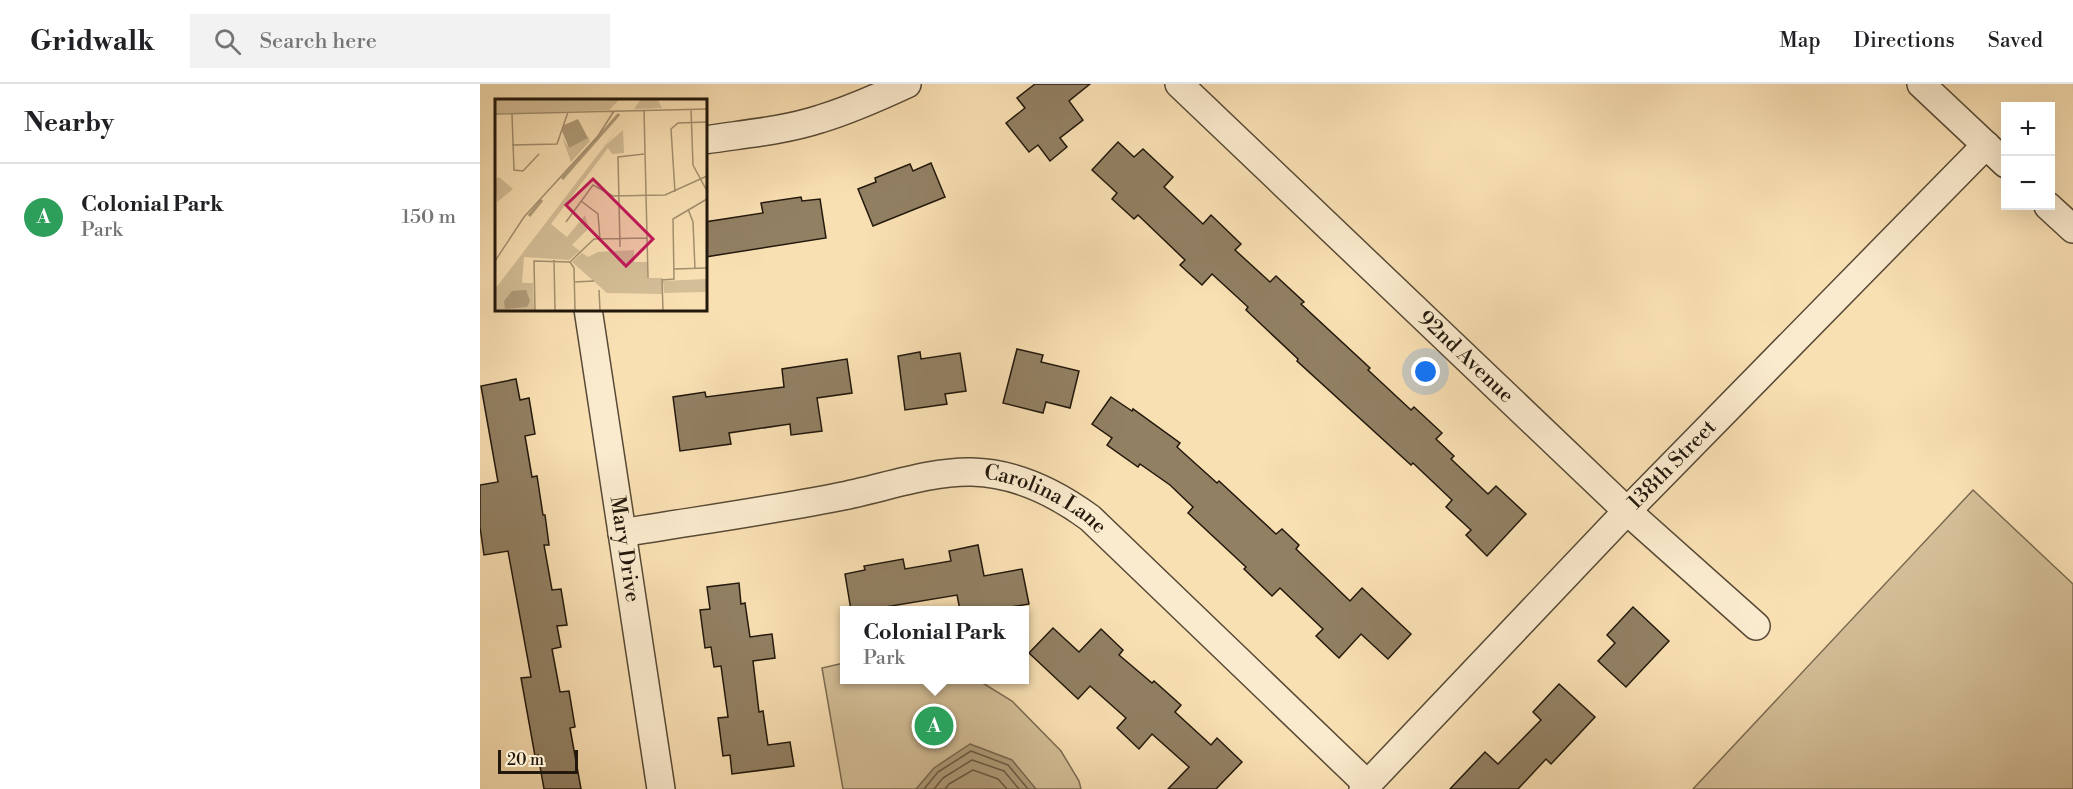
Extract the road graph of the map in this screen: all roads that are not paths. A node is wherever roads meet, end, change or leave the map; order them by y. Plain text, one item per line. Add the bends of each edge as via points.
1 (907, 84) edge
2 (1179, 84) edge
3 (1921, 84) edge
4 (706, 140) edge
5 (1986, 145) junction
6 (2001, 159) edge
7 (2052, 210) edge
8 (2073, 229) edge
9 (588, 310) edge
10 (1627, 512) junction
11 (622, 533) junction
12 (1756, 626) dead end
13 (1365, 787) edge
14 (661, 789) edge

1 - 4 street via 820,120
2 - 10 street, 92nd Avenue
3 - 5 street
5 - 6 street
5 - 10 street, 138th Street
7 - 8 street
9 - 11 street, Mary Drive
10 - 12 street, 92nd Avenue
10 - 13 street, 138th Street
11 - 13 street, Carolina Lane via 838,497 945,474 974,472 1017,480 1045,490 1090,518
11 - 14 street, Mary Drive

